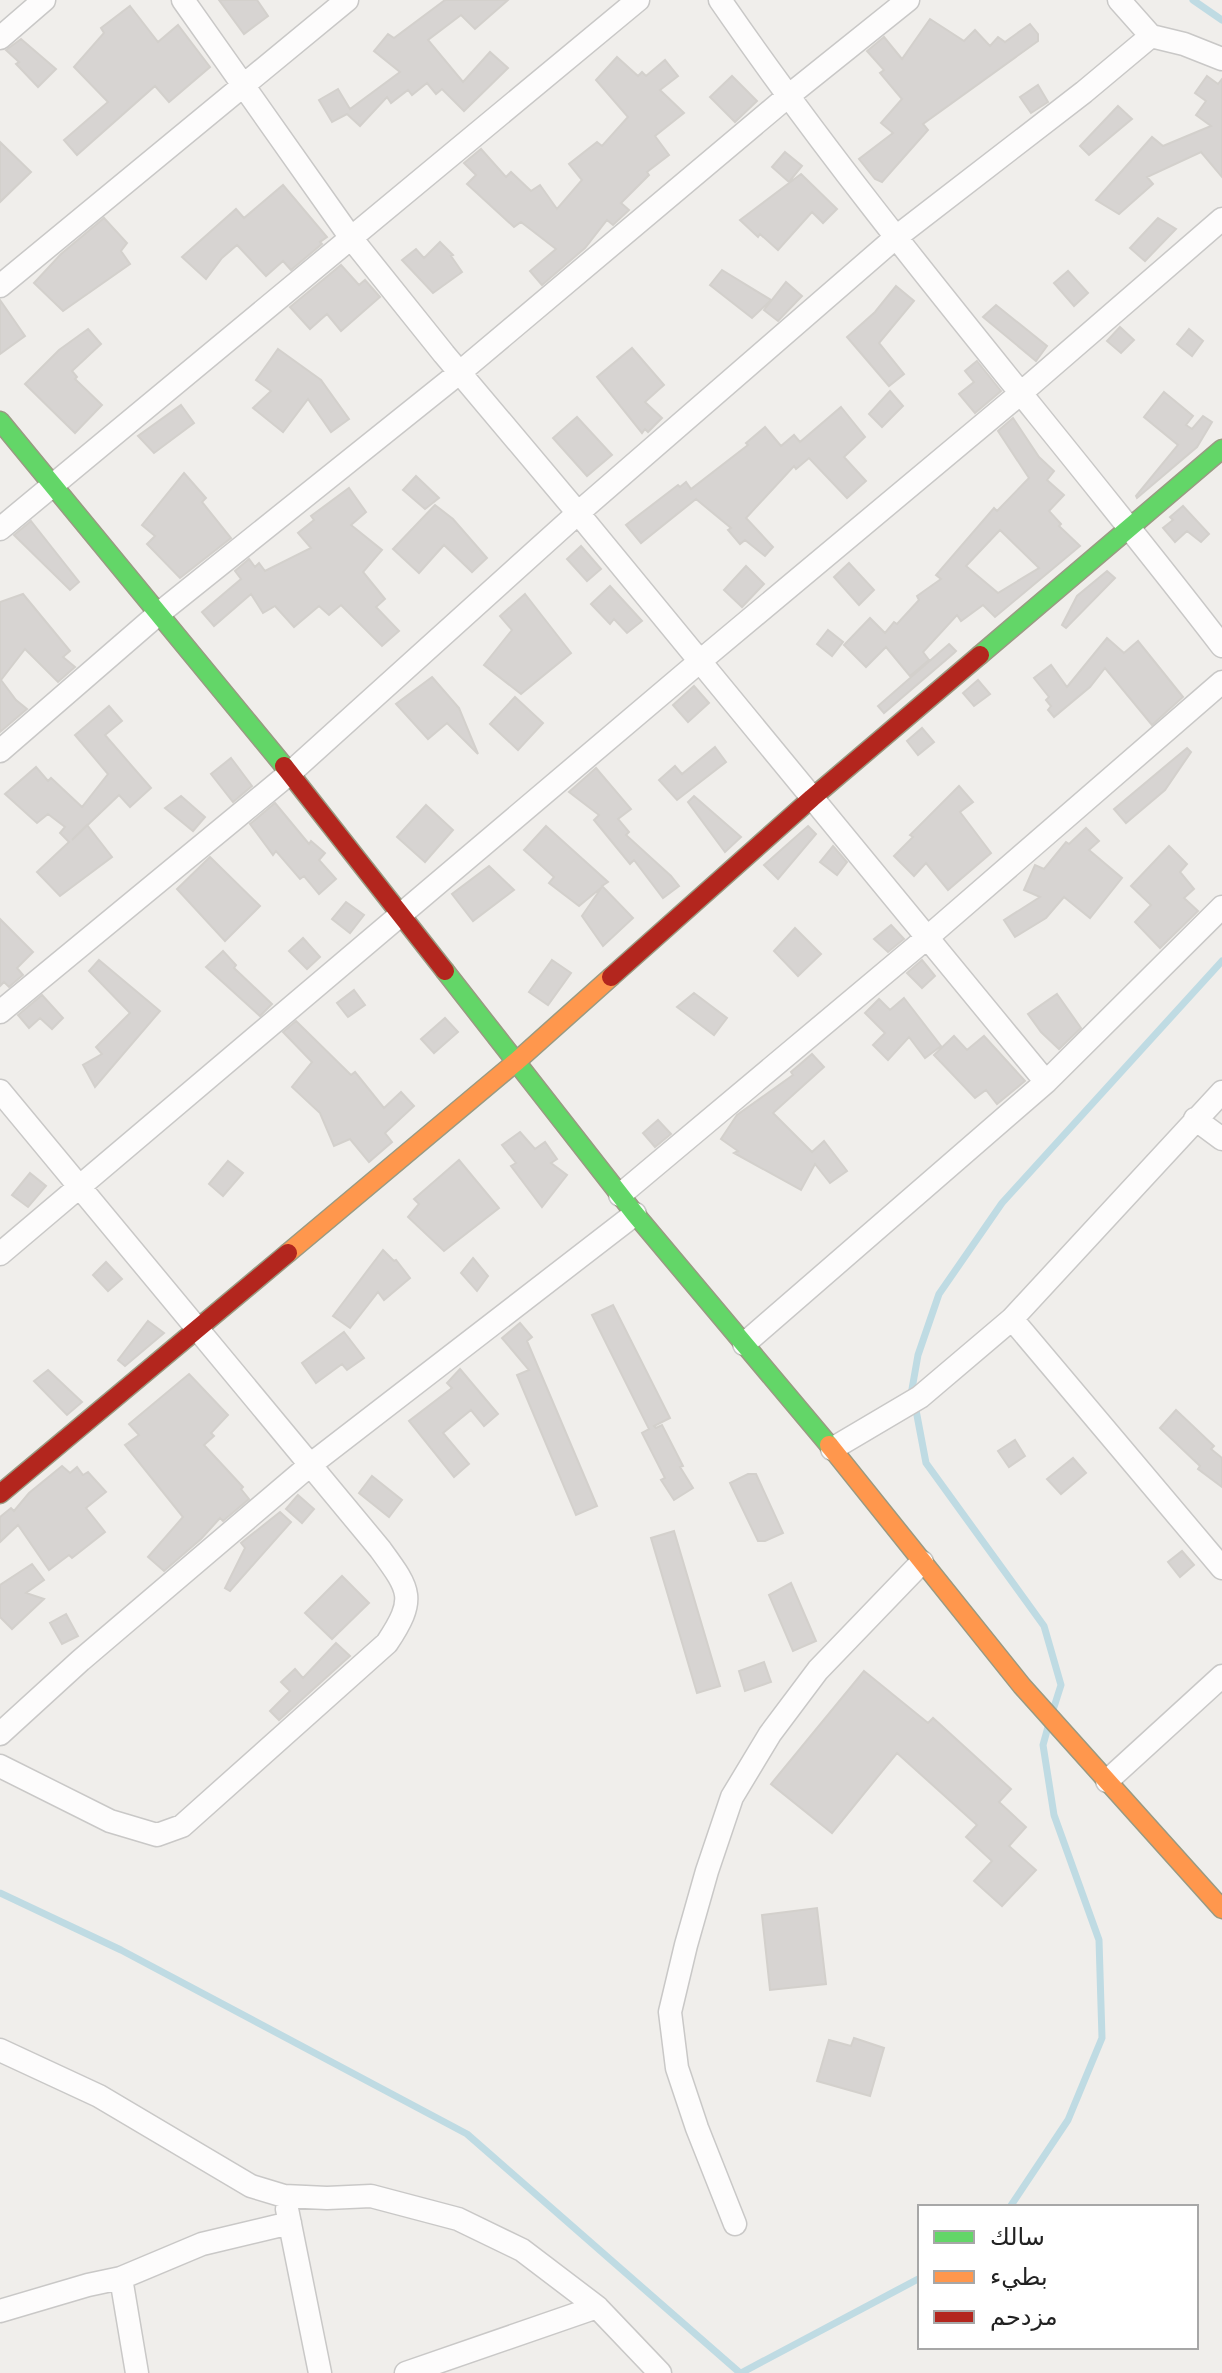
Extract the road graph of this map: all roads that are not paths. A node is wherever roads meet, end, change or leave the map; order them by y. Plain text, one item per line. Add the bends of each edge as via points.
1 (44, 0) edge
2 (183, 0) edge
3 (347, 0) edge
4 (638, 0) edge
5 (720, 0) edge
6 (908, 0) edge
7 (1119, 0) edge
8 (1151, 36) junction
9 (0, 38) edge
10 (1222, 59) edge
11 (243, 86) junction
12 (787, 97) junction
13 (1222, 219) edge
14 (351, 238) junction
15 (895, 238) junction
16 (0, 286) edge
17 (459, 373) junction
18 (1021, 393) junction
19 (0, 421) edge
20 (1222, 449) edge
21 (52, 486) junction
22 (578, 513) junction
23 (1130, 526) junction
24 (0, 529) edge
25 (157, 615) junction
26 (1222, 646) edge
27 (699, 662) junction
28 (1222, 682) edge
29 (0, 751) edge
30 (290, 773) junction
31 (812, 798) junction
32 (1222, 907) edge
33 (401, 916) junction
34 (929, 936) junction
35 (0, 1012) edge
36 (517, 1061) junction
37 (1046, 1082) junction
38 (0, 1091) edge
39 (1222, 1092) edge
40 (1195, 1119) junction
41 (1222, 1139) edge
42 (80, 1185) junction
43 (620, 1195) junction
44 (635, 1214) junction
45 (0, 1254) edge
46 (1012, 1319) junction
47 (199, 1328) junction
48 (744, 1344) junction
49 (832, 1449) junction
50 (310, 1465) junction
51 (0, 1494) edge
52 (922, 1562) junction
53 (1222, 1568) edge
54 (1222, 1676) edge
55 (0, 1734) edge
56 (0, 1766) edge
57 (1101, 1774) junction
58 (1222, 1909) edge
59 (0, 2050) edge
60 (284, 2196) junction
61 (290, 2223) junction
62 (735, 2224) dead end
63 (121, 2278) junction
64 (597, 2307) junction
65 (0, 2311) edge
66 (137, 2373) edge
67 (320, 2373) edge
68 (406, 2373) edge
69 (660, 2373) edge

1 - 9 street
2 - 11 street
3 - 11 street
4 - 14 street
5 - 12 street
6 - 12 street
7 - 8 street
8 - 10 street
8 - 15 street
11 - 14 street
11 - 16 street
12 - 15 street
12 - 17 street
13 - 18 street
14 - 17 street
14 - 21 street
15 - 18 street
15 - 22 street
17 - 22 street
17 - 25 street
18 - 23 street
18 - 27 street
19 - 21 street
20 - 23 street
21 - 24 street
21 - 25 street
22 - 27 street
22 - 30 street
23 - 26 street
23 - 31 street
25 - 29 street
25 - 30 street
27 - 31 street
27 - 33 street
28 - 34 street
30 - 33 street
30 - 35 street
31 - 34 street
31 - 36 street
32 - 37 street
33 - 36 street
33 - 42 street
34 - 37 street
34 - 43 street
36 - 43 street
36 - 47 street
37 - 48 street
38 - 42 street
39 - 40 street
40 - 41 street
40 - 46 street
42 - 45 street
42 - 47 street
43 - 44 street
44 - 48 street
44 - 50 street
46 - 49 street via 920,1397
46 - 53 street
47 - 50 street
47 - 51 street
48 - 49 street
49 - 52 street
50 - 55 street
50 - 56 street via 403,1581 408,1602 387,1643 182,1826 157,1835 110,1821
52 - 57 street
52 - 62 street via 818,1670 770,1734 732,1797 686,1945 670,2012 677,2068
54 - 57 street
57 - 58 street
59 - 60 street via 99,2096 251,2186
60 - 61 street
60 - 64 street via 371,2196 458,2219 522,2250
61 - 63 street via 202,2244
61 - 67 street
63 - 65 street
63 - 66 street
64 - 68 street
64 - 69 street

